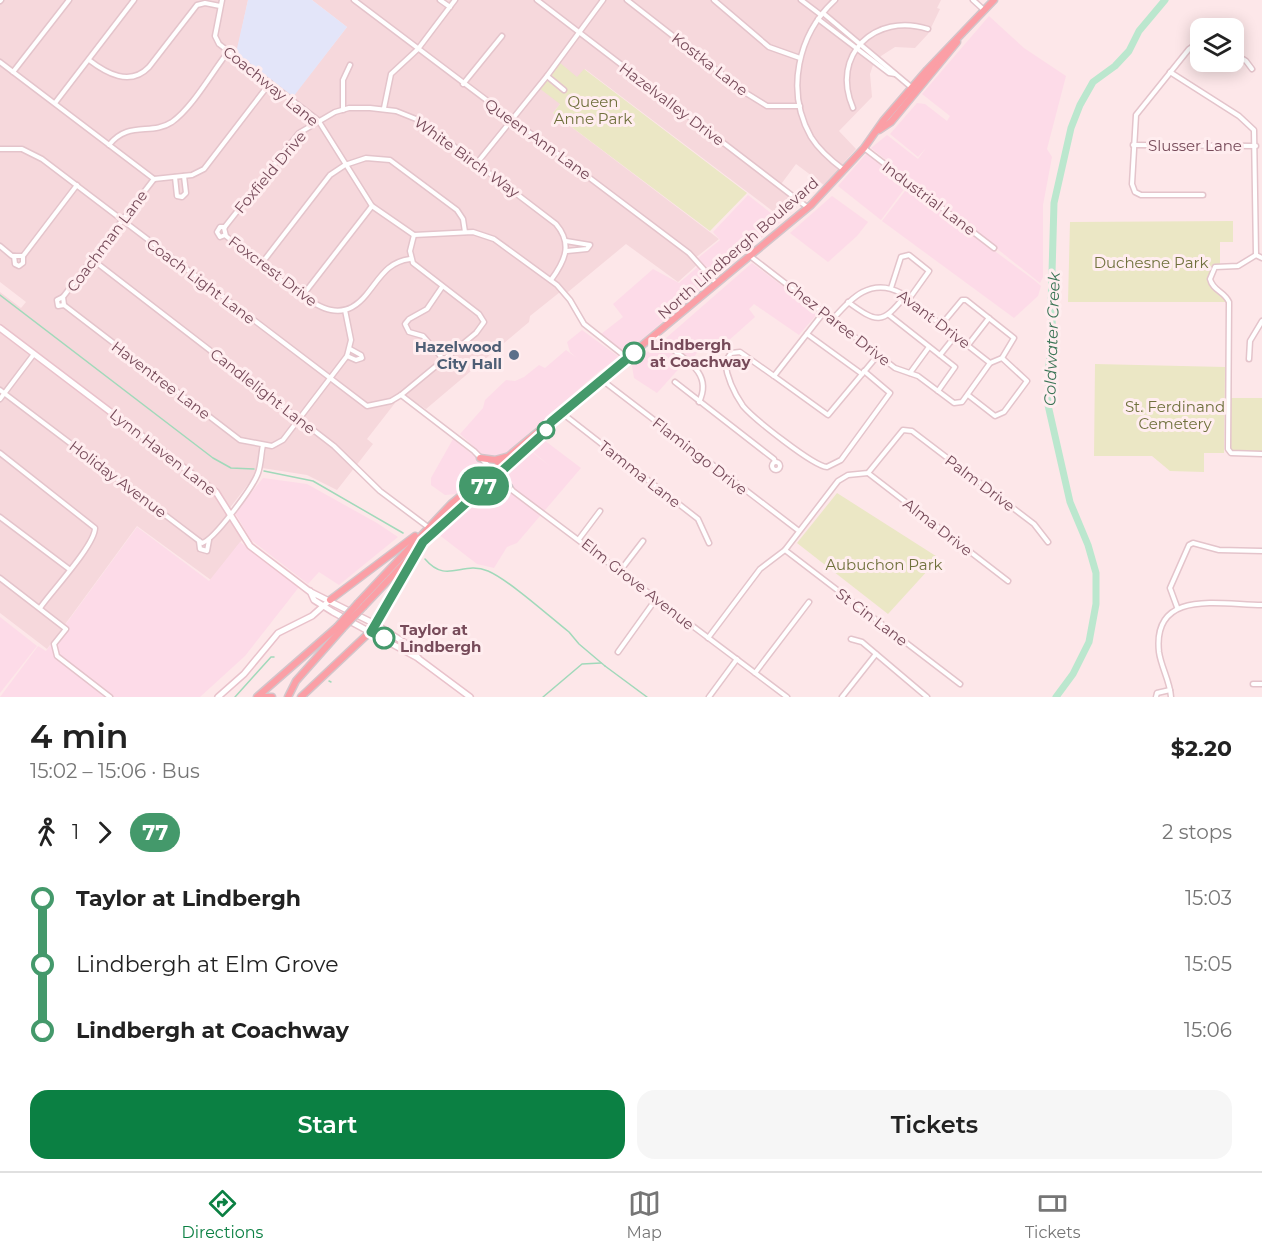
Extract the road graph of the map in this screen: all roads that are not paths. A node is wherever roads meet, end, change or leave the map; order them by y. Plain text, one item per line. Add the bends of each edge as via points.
1 (69, 0) edge
2 (134, 0) edge
3 (222, 0) edge
4 (354, 0) edge
5 (440, 0) edge
6 (455, 0) edge
7 (537, 0) edge
8 (603, 0) edge
9 (627, 0) edge
10 (714, 0) edge
11 (801, 0) edge
12 (835, 0) edge
13 (973, 0) edge
14 (994, 0) edge
15 (220, 6) junction
16 (450, 7) junction
17 (985, 10) junction
18 (821, 15) junction
19 (928, 29) dead end
20 (579, 32) junction
21 (502, 36) dead end
22 (862, 43) junction
23 (1190, 48) edge
24 (418, 49) junction
25 (857, 49) junction
26 (228, 52) junction
27 (800, 58) junction
28 (89, 60) junction
29 (1244, 60) edge
30 (0, 62) edge
31 (350, 65) dead end
32 (1252, 69) dead end
33 (13, 72) junction
34 (1170, 72) junction
35 (895, 74) junction
36 (547, 76) junction
37 (270, 83) junction
38 (463, 84) junction
39 (564, 90) dead end
40 (915, 90) junction
41 (55, 104) junction
42 (800, 106) junction
43 (384, 108) junction
44 (853, 108) dead end
45 (343, 110) junction
46 (318, 120) junction
47 (511, 120) junction
48 (109, 145) junction
49 (1133, 145) junction
50 (1256, 146) junction
51 (864, 148) junction
52 (0, 149) edge
53 (477, 163) junction
54 (345, 165) junction
55 (844, 170) junction
56 (184, 176) junction
57 (175, 177) junction
58 (154, 179) junction
59 (77, 185) junction
60 (1256, 194) junction
61 (1262, 194) edge
62 (1203, 195) dead end
63 (372, 206) junction
64 (807, 207) junction
65 (122, 220) junction
66 (224, 231) joint
67 (465, 232) junction
68 (414, 235) junction
69 (566, 241) junction
70 (0, 246) edge
71 (994, 248) dead end
72 (567, 251) junction
73 (1256, 255) junction
74 (14, 256) junction
75 (22, 256) junction
76 (750, 256) junction
77 (410, 258) junction
78 (1262, 258) edge
79 (93, 260) junction
80 (262, 263) junction
81 (551, 280) junction
82 (717, 284) junction
83 (442, 287) junction
84 (891, 288) junction
85 (303, 295) junction
86 (907, 298) junction
87 (848, 302) junction
88 (64, 305) joint
89 (345, 310) junction
90 (824, 312) junction
91 (889, 315) junction
92 (990, 318) junction
93 (833, 319) junction
94 (1262, 321) edge
95 (942, 324) junction
96 (0, 328) edge
97 (807, 334) junction
98 (655, 335) junction
99 (956, 335) junction
100 (968, 345) junction
101 (929, 347) junction
102 (350, 349) junction
103 (34, 354) junction
104 (878, 355) junction
105 (347, 356) junction
106 (940, 356) junction
107 (628, 358) junction
108 (1002, 358) junction
109 (443, 359) junction
110 (1249, 359) dead end
111 (990, 363) junction
112 (863, 373) junction
113 (910, 373) junction
114 (774, 376) junction
115 (329, 378) junction
116 (602, 380) junction
117 (675, 382) dead end
118 (0, 390) edge
119 (938, 391) junction
120 (4, 393) junction
121 (401, 395) junction
122 (968, 395) junction
123 (0, 399) edge
124 (699, 402) junction
125 (562, 413) junction
126 (299, 420) junction
127 (551, 422) junction
128 (263, 445) junction
129 (0, 453) edge
130 (1262, 454) edge
131 (507, 457) junction
132 (480, 458) junction
133 (775, 462) dead end
134 (494, 473) junction
135 (867, 473) junction
136 (486, 484) junction
137 (509, 487) junction
138 (600, 510) dead end
139 (230, 513) junction
140 (0, 517) edge
141 (428, 527) junction
142 (799, 531) junction
143 (579, 539) junction
144 (209, 540) junction
145 (199, 541) junction
146 (423, 542) junction
147 (643, 542) dead end
148 (1048, 542) dead end
149 (709, 543) dead end
150 (785, 550) junction
151 (1262, 551) edge
152 (69, 569) junction
153 (620, 571) junction
154 (0, 578) edge
155 (1008, 581) dead end
156 (309, 591) junction
157 (656, 599) junction
158 (330, 600) junction
159 (809, 602) dead end
160 (361, 604) junction
161 (323, 605) junction
162 (1262, 605) edge
163 (40, 608) junction
164 (1174, 609) junction
165 (377, 624) junction
166 (340, 628) junction
167 (371, 632) junction
168 (708, 638) junction
169 (851, 639) dead end
170 (618, 652) dead end
171 (876, 654) junction
172 (419, 659) junction
173 (737, 660) junction
174 (755, 673) junction
175 (960, 684) dead end
176 (1253, 684) dead end
177 (1262, 684) edge
178 (1170, 690) junction
179 (467, 696) edge
180 (110, 697) edge
181 (218, 697) edge
182 (257, 697) edge
183 (265, 697) edge
184 (272, 697) edge
185 (288, 697) edge
186 (301, 697) edge
187 (709, 697) edge
188 (787, 697) edge
189 (842, 697) edge
190 (927, 697) edge
191 (1156, 697) edge
192 (1171, 697) edge

1 - 33 street
2 - 28 street
3 - 15 street, Coachway Lane
4 - 24 street, Queen Ann Lane
5 - 16 street
6 - 16 street
7 - 20 street, Hazelvalley Drive
8 - 20 street
9 - 42 street, Kostka Lane via 767,106
10 - 27 street via 769,47
11 - 18 street
12 - 18 street
13 - 17 street
14 - 17 main road, North Lindbergh Boulevard
15 - 26 street, Coachway Lane via 215,36
15 - 28 street via 197,6 140,74 112,76
16 - 24 street
17 - 40 main road, North Lindbergh Boulevard
18 - 22 street
18 - 25 street
18 - 27 street
19 - 22 street via 892,26 880,29
20 - 36 street
20 - 64 street, Hazelvalley Drive
21 - 38 street
22 - 25 street
22 - 35 street
23 - 34 street
24 - 38 street, Queen Ann Lane
24 - 43 street via 391,74
25 - 35 street
25 - 44 street via 847,79
26 - 37 street, Coachway Lane
26 - 48 street via 172,122 124,131
27 - 42 street
28 - 41 street
29 - 32 street
30 - 33 street
31 - 45 street via 343,80
33 - 41 street
34 - 49 street via 1136,115
34 - 50 street via 1250,123
35 - 40 street
36 - 39 street
36 - 47 street
37 - 46 street, Coachway Lane
37 - 56 street via 204,169
38 - 47 street, Queen Ann Lane
40 - 51 main road, North Lindbergh Boulevard via 883,121
41 - 48 street
42 - 55 street via 811,136 828,158
43 - 45 street, White Birch Way
43 - 53 street, White Birch Way via 421,121
45 - 46 street, White Birch Way
46 - 54 street, Coachway Lane
46 - 66 street, Foxfield Drive via 292,140
47 - 53 street
47 - 82 street, Queen Ann Lane via 689,253
48 - 58 street
49 - 50 street, Slusser Lane
49 - 62 street via 1135,192
50 - 60 street
51 - 55 main road, North Lindbergh Boulevard
51 - 71 street, Industrial Lane
52 - 59 street, Coach Light Lane via 18,148 33,153
53 - 69 street, White Birch Way via 556,224
54 - 63 street, Coachway Lane
54 - 67 street via 366,158 390,160 457,210
54 - 80 street via 323,183
55 - 64 main road, North Lindbergh Boulevard
56 - 57 street
56 - 57 street via 186,193 182,197 177,196
57 - 58 street
58 - 65 street, Coachman Lane
59 - 65 street, Coach Light Lane
59 - 75 street
60 - 61 street
60 - 73 street
63 - 68 street, Coachway Lane
63 - 85 street
64 - 76 main road, North Lindbergh Boulevard
65 - 79 street, Coachman Lane
65 - 115 street, Coach Light Lane
66 - 80 street, Foxcrest Drive
67 - 68 street
67 - 81 street via 487,235
68 - 77 street
69 - 72 street
69 - 72 street via 590,245 587,249
70 - 74 street
72 - 81 street
73 - 78 street
73 - 130 street via 1238,266 1220,265 1212,270 1212,286 1226,297 1229,305 1228,449 1231,453
74 - 75 street
74 - 75 street via 19,266
76 - 82 main road, North Lindbergh Boulevard
76 - 90 street, Chez Paree Drive
77 - 83 street
77 - 89 street via 389,266 362,300
79 - 88 street, Coachman Lane via 63,297
79 - 126 street, Candlelight Lane
80 - 85 street, Foxcrest Drive
81 - 107 street via 570,300 584,324
82 - 98 main road, North Lindbergh Boulevard
83 - 109 street via 426,309 405,324 409,332 423,336
83 - 109 street via 484,322
84 - 86 street, Avant Drive
84 - 86 street via 901,257 909,255 929,272
84 - 87 street, Avant Drive via 866,289
85 - 89 street, Foxcrest Drive via 324,309
86 - 91 street
86 - 95 street, Avant Drive
87 - 91 street via 873,318
87 - 93 street, Avant Drive
88 - 128 street, Haventree Lane via 240,440
89 - 102 street
90 - 93 street, Chez Paree Drive
90 - 97 street
91 - 101 street
92 - 95 street via 964,300
92 - 100 street
92 - 108 street via 1014,338
93 - 104 street, Chez Paree Drive
94 - 110 street via 1250,341
95 - 99 street, Avant Drive
96 - 103 street, Lynn Haven Lane
97 - 112 street
97 - 114 street
98 - 107 main road, North Lindbergh Boulevard
98 - 124 street via 699,372 704,386
99 - 100 street, Avant Drive
99 - 106 street
100 - 111 street, Avant Drive
101 - 106 street
101 - 113 street
102 - 105 street
102 - 105 street via 362,358
103 - 120 street
103 - 139 street, Lynn Haven Lane via 216,492
104 - 112 street
104 - 113 street, Chez Paree Drive
105 - 115 street
106 - 119 street via 955,367
107 - 116 main road, North Lindbergh Boulevard
108 - 111 street
108 - 122 street via 1027,381 1004,412 995,416
109 - 121 street
111 - 122 street
112 - 114 street via 828,415
112 - 114 street via 890,393 841,460 827,467 813,462 743,406 724,362 731,353 740,352
113 - 119 street, Chez Paree Drive
115 - 121 street, Coach Light Lane via 367,406
115 - 126 street
116 - 125 main road, North Lindbergh Boulevard
116 - 142 street, Flamingo Drive
117 - 124 street
118 - 120 street, Holiday Avenue
119 - 122 street, Chez Paree Drive via 958,403
120 - 123 street
120 - 145 street, Holiday Avenue
121 - 132 street, Elm Grove Avenue
124 - 133 street
125 - 127 main road, North Lindbergh Boulevard
125 - 149 street, Tamma Lane via 698,519
126 - 128 street via 276,446
126 - 141 street, Candlelight Lane via 334,446 380,492
127 - 131 main road, North Lindbergh Boulevard
127 - 134 main road, North Lindbergh Boulevard via 544,433
128 - 139 street via 255,479
129 - 152 street via 95,528 92,540
131 - 132 main road
131 - 134 main road, North Lindbergh Boulevard
132 - 134 street, Elm Grove Avenue
134 - 136 main road, North Lindbergh Boulevard
134 - 137 street, Elm Grove Avenue
134 - 141 main road, North Lindbergh Boulevard
135 - 142 street via 838,481
135 - 148 street, Palm Drive via 900,432 912,431 1034,524
135 - 155 street, Alma Drive
136 - 137 main road
136 - 146 main road, North Lindbergh Boulevard
137 - 143 street, Elm Grove Avenue
138 - 143 street
139 - 144 street
139 - 156 street, Lynn Haven Lane via 246,542
140 - 152 street
141 - 158 main road
141 - 160 main road, North Lindbergh Boulevard
142 - 150 street
143 - 153 street, Elm Grove Avenue
144 - 145 street
144 - 145 street via 207,551 200,549
146 - 160 main road, North Lindbergh Boulevard
146 - 165 main road
147 - 153 street
150 - 168 street via 760,569
150 - 175 street, St Cin Lane
151 - 164 street via 1219,550 1193,543 1185,549 1170,588
152 - 163 street
153 - 157 street, Elm Grove Avenue
154 - 163 street
156 - 158 street, Lynn Haven Lane
156 - 161 street, Lynn Haven Lane
157 - 168 street, Elm Grove Avenue
157 - 170 street
158 - 161 street
158 - 165 street, Lynn Haven Lane
159 - 174 street
160 - 166 main road, North Lindbergh Boulevard, bridge
161 - 167 street, Lynn Haven Lane
161 - 181 street via 305,620 278,633 244,674
162 - 164 street via 1191,604
163 - 180 street via 66,629 54,644 57,656
164 - 178 street via 1165,618 1158,636
165 - 167 main road
165 - 172 street, Lynn Haven Lane via 405,643
166 - 182 main road, North Lindbergh Boulevard
166 - 185 main road, North Lindbergh Boulevard via 296,681
167 - 172 street, Lynn Haven Lane
167 - 186 main road
168 - 173 street, Elm Grove Avenue
169 - 171 street via 862,642
171 - 189 street
171 - 190 street
172 - 179 street
173 - 174 street, Elm Grove Avenue
173 - 187 street
174 - 188 street, Elm Grove Avenue
176 - 177 street
178 - 191 street via 1157,693
178 - 192 street
183 - 184 main road

